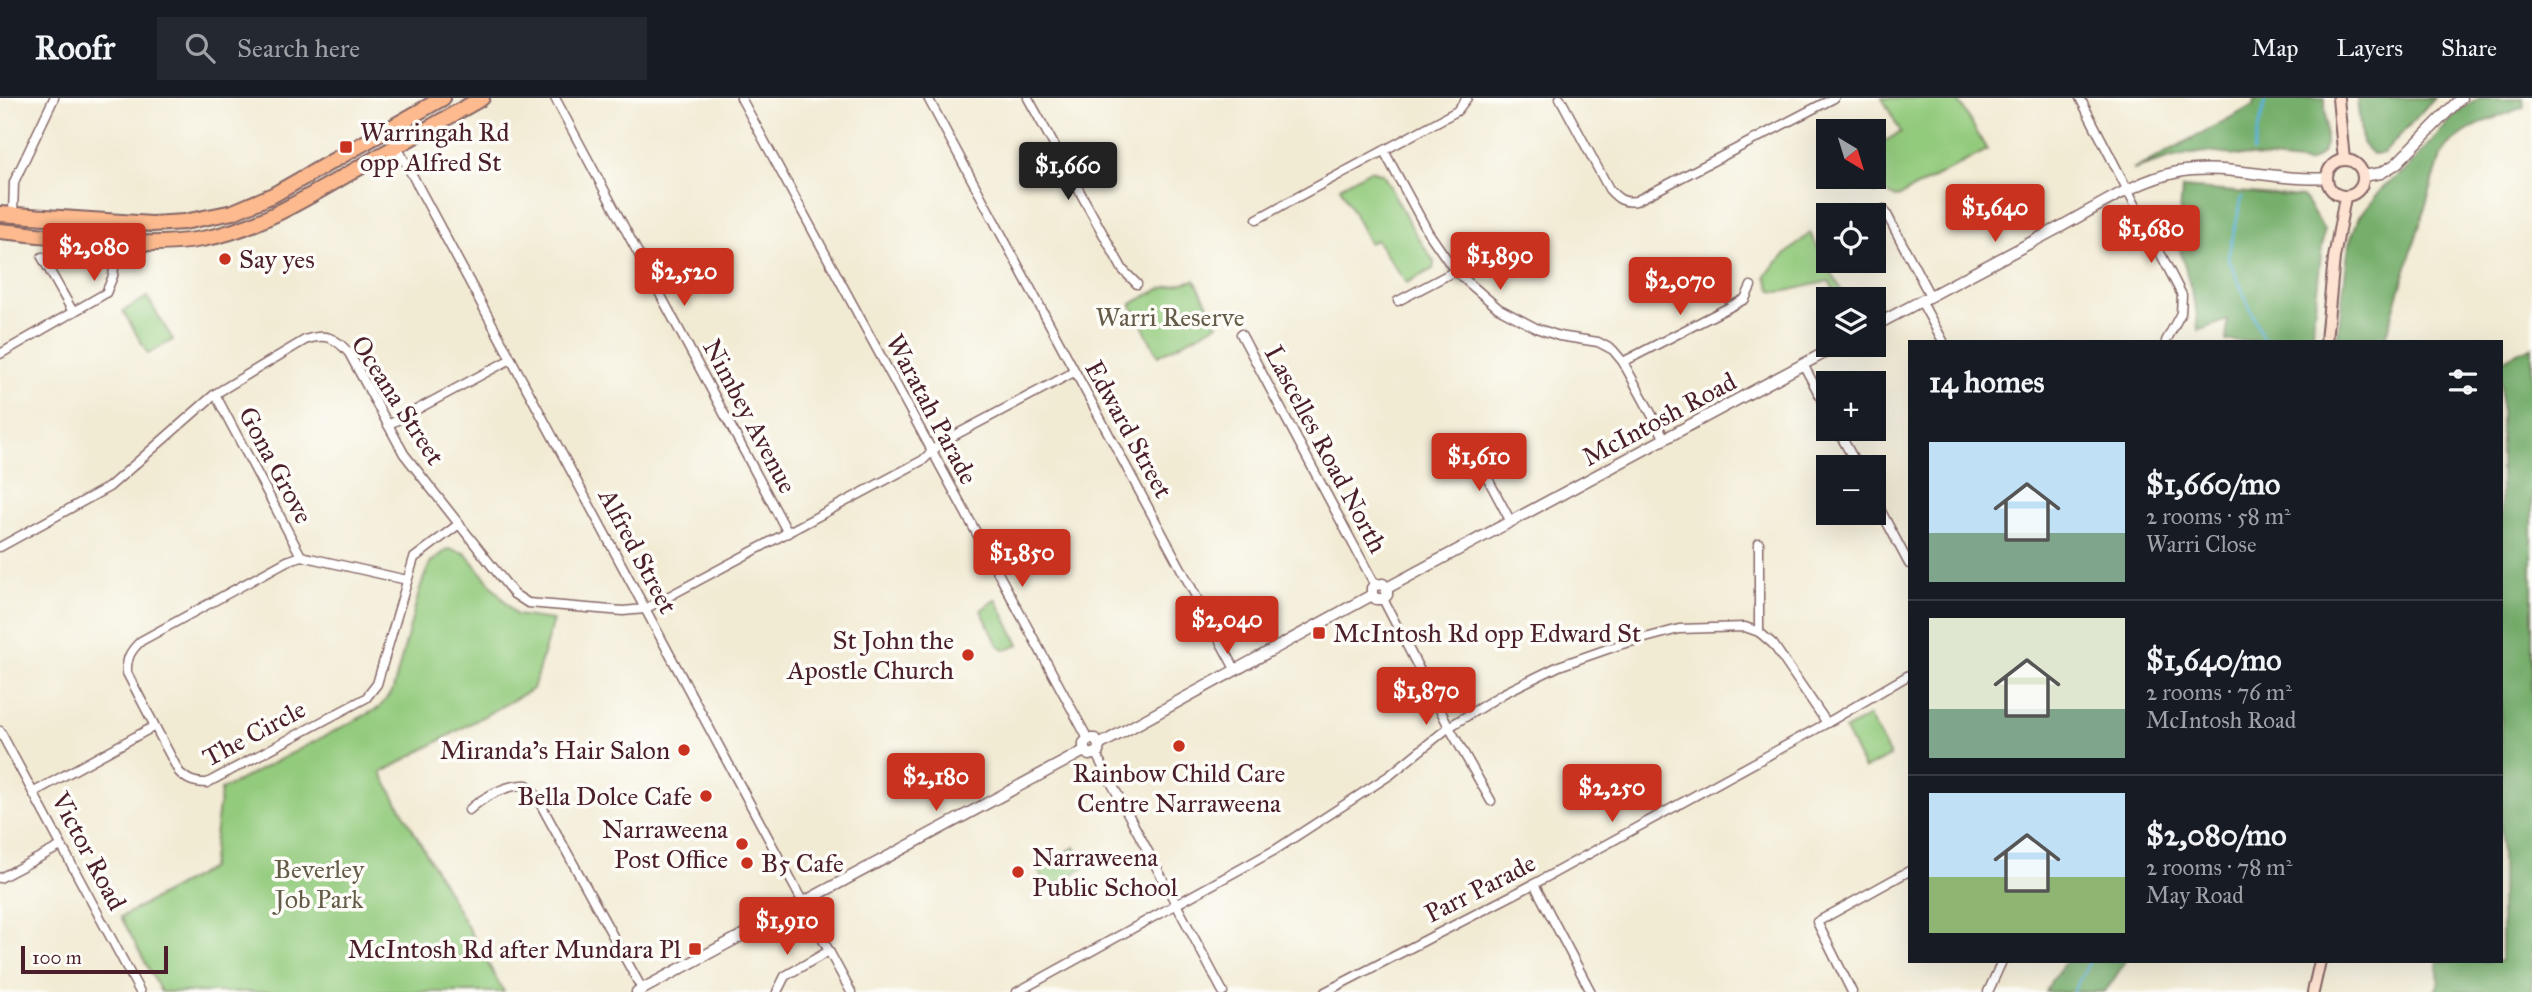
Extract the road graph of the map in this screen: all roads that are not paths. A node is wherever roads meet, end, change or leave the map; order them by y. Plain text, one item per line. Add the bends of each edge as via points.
1 (54, 98) edge
2 (482, 98) edge
3 (555, 98) edge
4 (741, 98) edge
5 (928, 98) edge
6 (1028, 98) edge
7 (1467, 98) edge
8 (1560, 98) edge
9 (1834, 98) edge
10 (2338, 98) edge
11 (2461, 98) edge
12 (439, 99) edge
13 (2083, 99) edge
14 (388, 130) junction
15 (397, 146) junction
16 (1384, 151) junction
17 (2344, 160) junction
18 (2363, 176) junction
19 (2327, 178) junction
20 (2129, 190) junction
21 (2344, 197) junction
22 (1886, 213) edge
23 (7, 214) edge
24 (1257, 219) dead end
25 (120, 222) junction
26 (6, 232) edge
27 (118, 241) junction
28 (42, 257) dead end
29 (1455, 271) junction
30 (1137, 284) dead end
31 (1751, 286) dead end
32 (1925, 299) junction
33 (1398, 301) dead end
34 (73, 312) junction
35 (1886, 320) edge
36 (1241, 334) dead end
37 (1943, 340) edge
38 (2167, 340) edge
39 (2326, 340) edge
40 (0, 354) edge
41 (1816, 357) edge
42 (511, 359) junction
43 (1623, 362) junction
44 (1803, 364) junction
45 (1074, 372) junction
46 (1816, 388) edge
47 (215, 394) junction
48 (388, 425) junction
49 (1665, 439) junction
50 (1473, 451) dead end
51 (931, 452) junction
52 (1886, 521) edge
53 (1511, 523) junction
54 (458, 524) junction
55 (788, 533) junction
56 (1759, 542) dead end
57 (0, 547) edge
58 (301, 556) junction
59 (1908, 562) edge
60 (407, 580) junction
61 (1387, 588) junction
62 (1373, 590) junction
63 (1383, 599) junction
64 (645, 609) junction
65 (1759, 632) junction
66 (1235, 669) junction
67 (1908, 676) edge
68 (1827, 723) junction
69 (153, 727) junction
70 (1449, 727) junction
71 (0, 731) edge
72 (1088, 740) junction
73 (1098, 749) junction
74 (1084, 751) junction
75 (34, 792) junction
76 (1491, 801) dead end
77 (469, 810) dead end
78 (61, 846) junction
79 (1908, 872) edge
80 (0, 878) edge
81 (1534, 884) junction
82 (803, 902) junction
83 (1177, 905) junction
84 (829, 951) junction
85 (2001, 963) edge
86 (2320, 963) edge
87 (1588, 990) edge
88 (640, 991) edge
89 (140, 992) edge
90 (777, 992) edge
91 (851, 992) edge
92 (1017, 992) edge
93 (1223, 992) edge
94 (1325, 992) edge
95 (1852, 992) edge
96 (1988, 992) edge
97 (2313, 992) edge

1 - 23 street via 14,182
2 - 15 highway
3 - 55 street, Nimbey Avenue
4 - 51 street, Waratah Parade
5 - 45 street, Edward Street
6 - 30 street via 1123,271
7 - 16 street via 1457,111
8 - 9 street via 1609,189 1627,202
10 - 17 main road
11 - 18 street via 2396,164
12 - 14 highway
13 - 20 street
14 - 15 street, Alfred Street
14 - 25 highway via 273,195 233,212 184,222
15 - 27 highway via 276,214 236,231 184,242
15 - 42 street, Alfred Street
16 - 24 street
16 - 29 street
17 - 18 main road via 2357,164
17 - 19 main road via 2332,166
18 - 21 main road via 2359,190
19 - 20 street via 2192,170
19 - 21 main road via 2330,189
20 - 32 street
20 - 38 street via 2182,295 2181,313
21 - 39 main road
22 - 32 street
23 - 25 highway
23 - 26 highway
25 - 27 street
26 - 27 highway
27 - 34 street via 106,293
28 - 34 street
29 - 33 street
29 - 43 street via 1510,314 1547,333 1605,345
31 - 43 street via 1745,299
32 - 35 street
32 - 37 street
34 - 40 street
36 - 62 street, Lascelles Road North
41 - 44 street, McIntosh Road
42 - 48 street
42 - 64 street, Alfred Street
43 - 49 street
44 - 46 street
44 - 49 street, McIntosh Road
45 - 51 street
45 - 66 street, Edward Street
47 - 48 street, Oceana Street via 320,334 337,340 349,353
47 - 57 street, Oceana Street via 108,487
47 - 58 street, Gona Grove
48 - 54 street, Oceana Street via 404,454
49 - 53 street, McIntosh Road
50 - 53 street
51 - 55 street
51 - 72 street, Waratah Parade
52 - 59 street
53 - 61 street, McIntosh Road
54 - 60 street, The Circle via 414,558
54 - 64 street, Oceana Street via 524,602
55 - 64 street
56 - 65 street
58 - 60 street
58 - 69 street, The Circle via 133,649 126,661 127,673
60 - 69 street, The Circle via 377,684 366,698 207,783 186,779 179,772
61 - 62 street via 1383,584
61 - 63 street
62 - 63 street via 1376,599
62 - 66 street
63 - 70 street
64 - 82 street, Alfred Street
65 - 68 street via 1773,644
65 - 70 street via 1745,627 1679,629 1619,645 1559,666
66 - 73 street
67 - 68 street, Parr Parade
68 - 81 street, Parr Parade
69 - 75 street
70 - 76 street
70 - 83 street via 1390,775 1275,850
71 - 75 street, Victor Road
72 - 73 street via 1095,740
72 - 74 street
73 - 74 street via 1089,755
73 - 83 street
74 - 82 street
75 - 78 street, Victor Road
77 - 88 street via 480,799 527,785
78 - 80 street
78 - 89 street, Victor Road
79 - 95 street via 1817,922
81 - 87 street
81 - 94 street, Parr Parade
82 - 84 street, Alfred Street
82 - 88 street
83 - 92 street
83 - 93 street
84 - 90 street via 789,972
84 - 91 street, Alfred Street
85 - 96 street
86 - 97 main road

